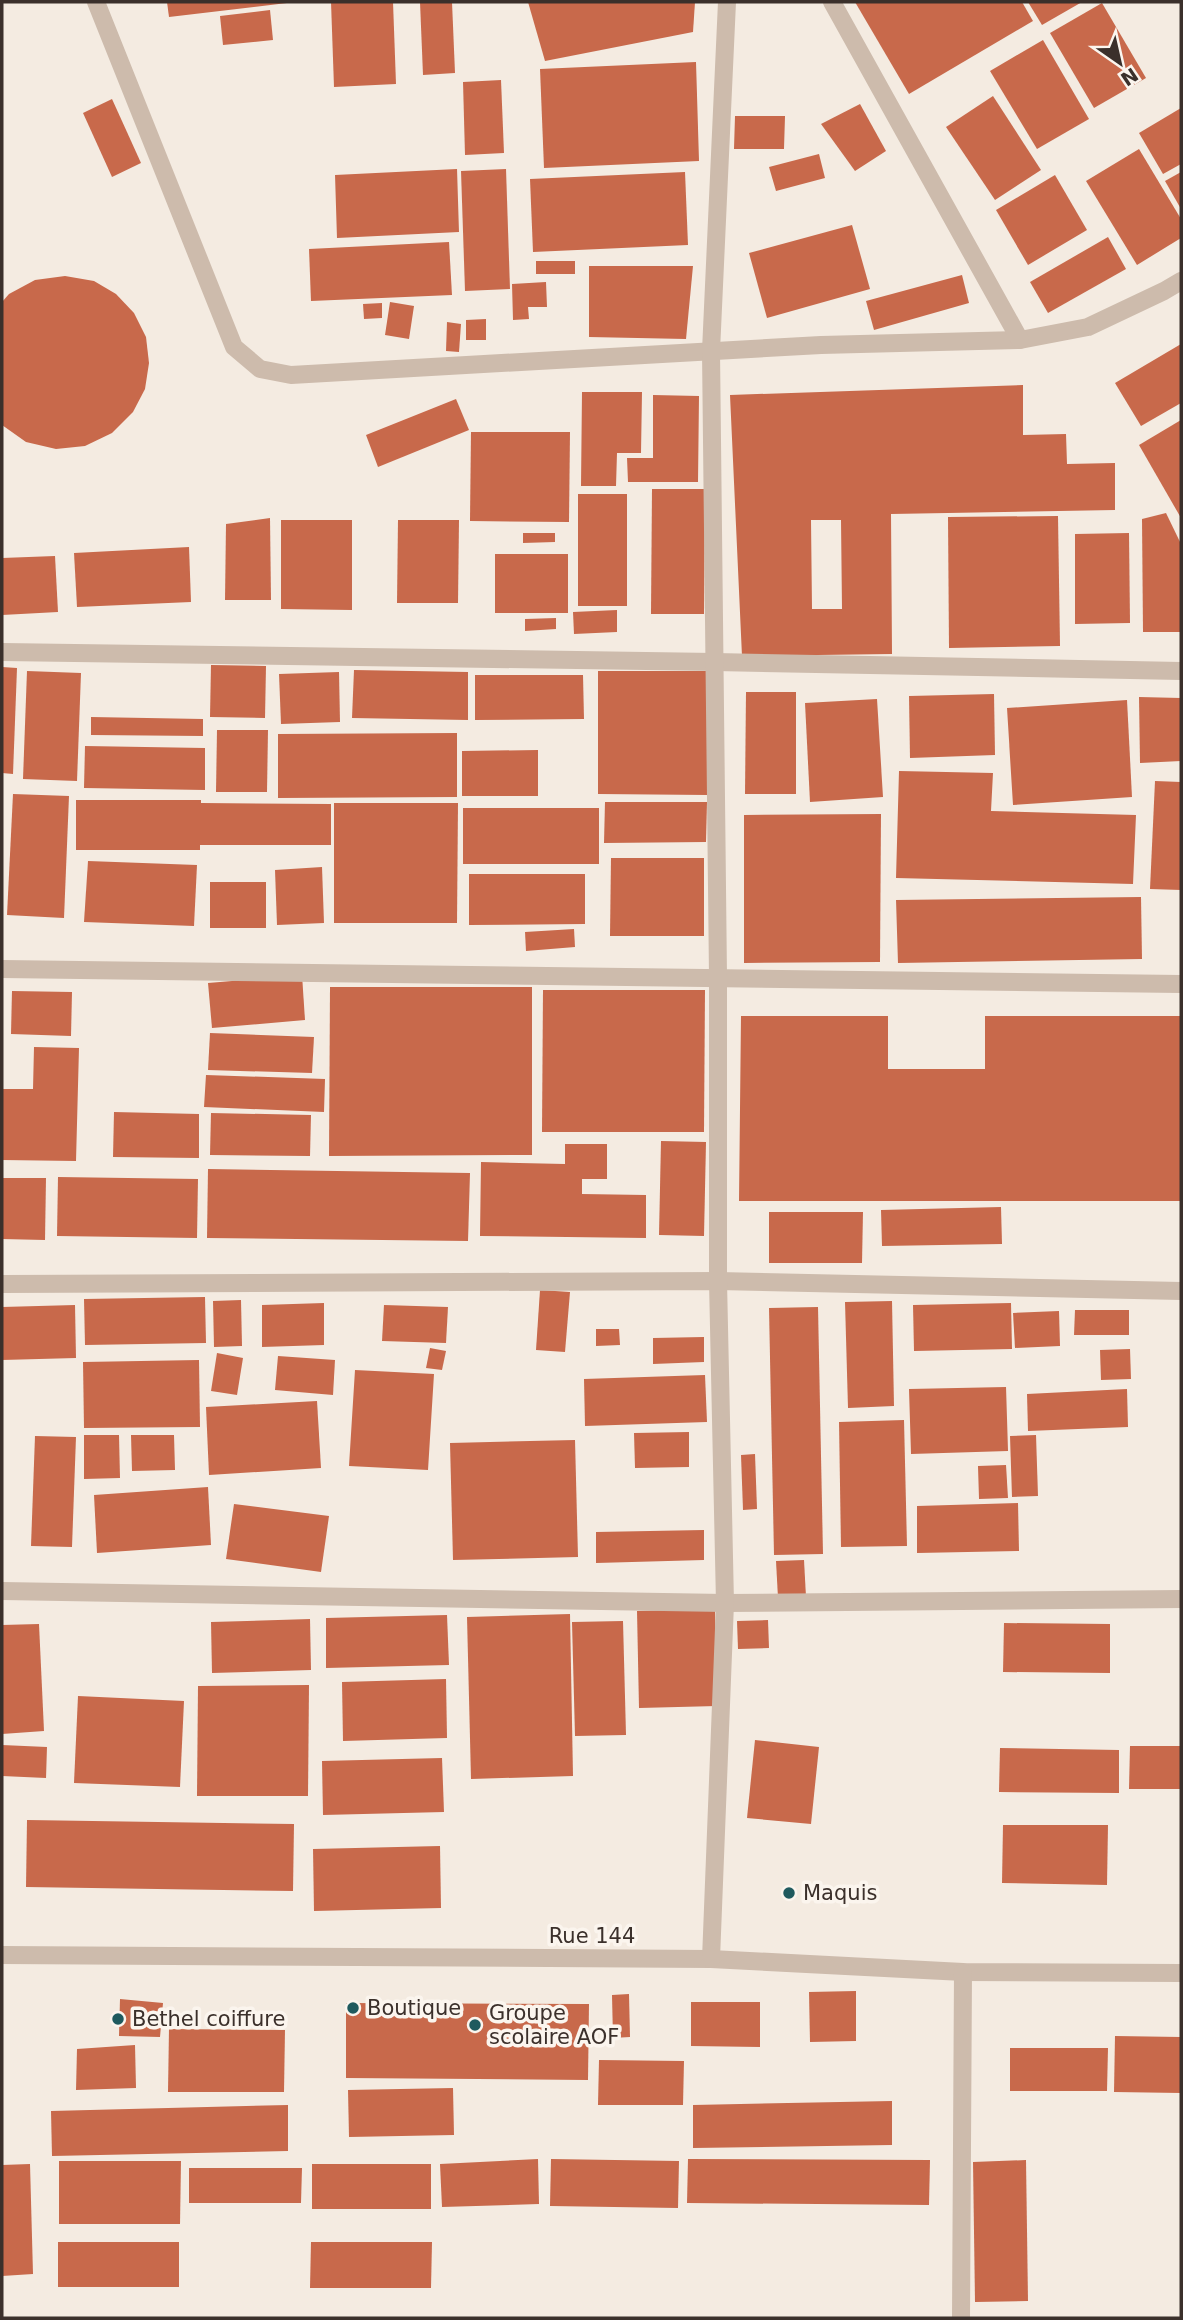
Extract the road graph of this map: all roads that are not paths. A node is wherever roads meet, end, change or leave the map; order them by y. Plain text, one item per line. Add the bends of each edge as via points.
1 (96, 2) edge
2 (727, 2) edge
3 (832, 2) edge
4 (1181, 281) edge
5 (1020, 340) junction
6 (711, 351) junction
7 (2, 652) edge
8 (715, 662) junction
9 (1181, 671) edge
10 (2, 969) edge
11 (718, 977) junction
12 (1181, 984) edge
13 (718, 1281) junction
14 (2, 1284) edge
15 (1181, 1291) edge
16 (2, 1591) edge
17 (1181, 1600) edge
18 (725, 1603) junction
19 (2, 1955) edge
20 (711, 1959) junction
21 (962, 1972) junction
22 (1181, 1973) edge
23 (961, 2318) edge

1 - 6 street via 234,347 260,369 291,375
2 - 6 street
3 - 5 street
4 - 5 street via 1088,327
5 - 6 street
6 - 8 street
7 - 8 street
8 - 9 street
8 - 11 street
10 - 11 street
11 - 12 street
11 - 13 street
13 - 14 street
13 - 15 street
13 - 18 street
16 - 18 street
17 - 18 street
18 - 20 street
19 - 20 street, Rue 144
20 - 21 street, Rue 144
21 - 22 street, Rue 144
21 - 23 street

